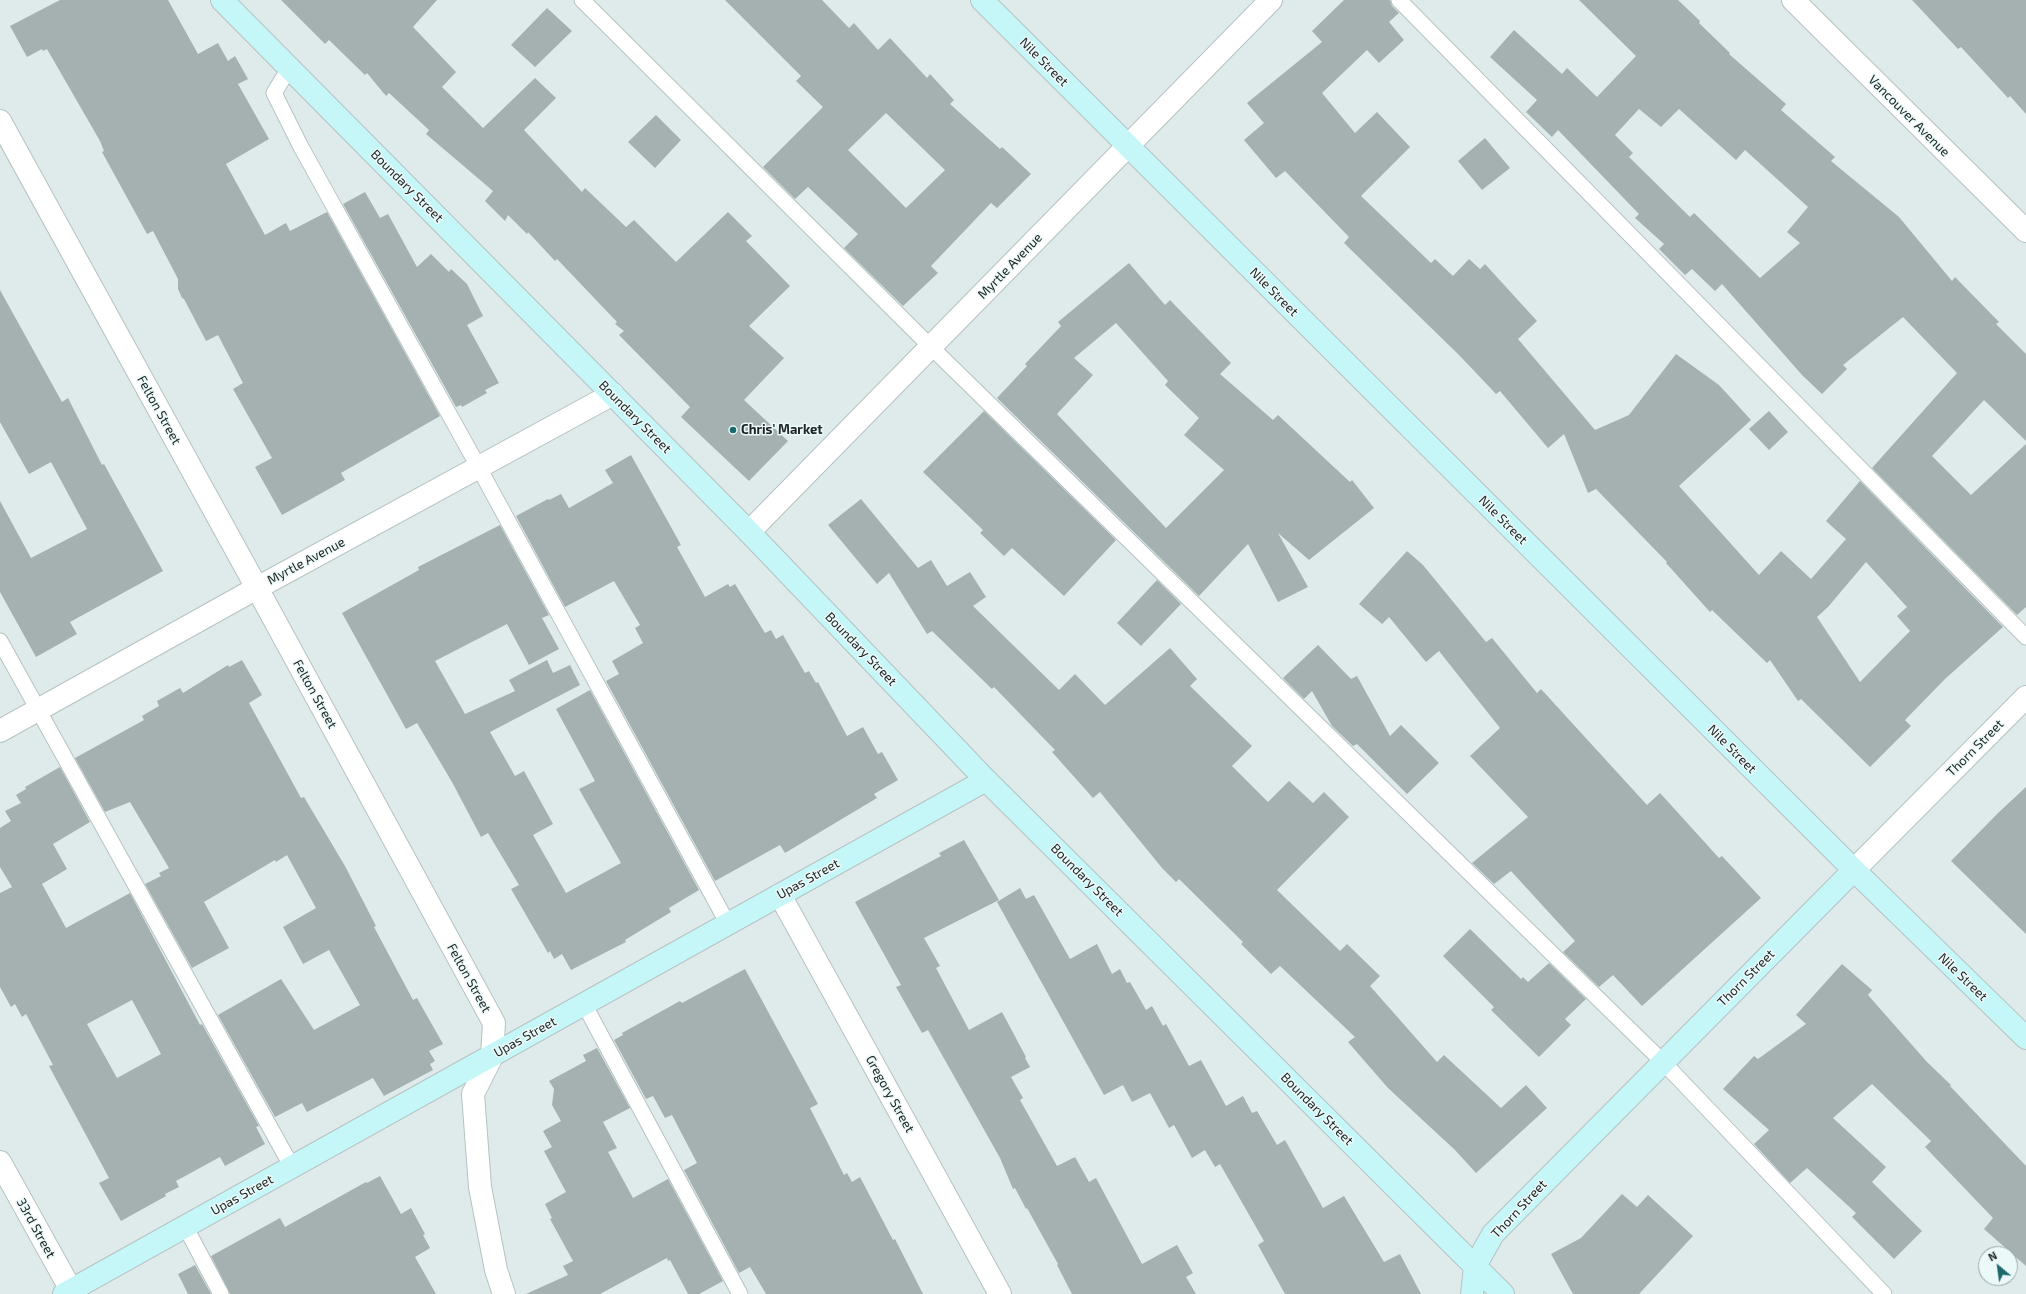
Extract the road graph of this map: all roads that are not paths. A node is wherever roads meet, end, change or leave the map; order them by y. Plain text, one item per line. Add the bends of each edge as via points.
1 (222, 0) edge
2 (582, 0) edge
3 (982, 0) edge
4 (1271, 0) edge
5 (1399, 0) edge
6 (1793, 0) edge
7 (290, 67) junction
8 (0, 121) edge
9 (1128, 146) junction
10 (2026, 231) edge
11 (930, 347) junction
12 (613, 394) junction
13 (479, 468) junction
14 (749, 532) junction
15 (257, 588) junction
16 (2026, 637) edge
17 (0, 641) edge
18 (2026, 697) edge
19 (38, 710) junction
20 (0, 731) edge
21 (986, 780) junction
22 (1854, 870) junction
23 (780, 895) junction
24 (728, 924) junction
25 (584, 1004) junction
26 (2026, 1038) edge
27 (492, 1056) junction
28 (1663, 1062) junction
29 (0, 1162) edge
30 (292, 1167) junction
31 (185, 1226) junction
32 (1475, 1266) junction
33 (68, 1293) edge
34 (221, 1294) edge
35 (504, 1294) edge
36 (740, 1294) edge
37 (1000, 1294) edge
38 (1472, 1294) edge
39 (1503, 1294) edge
40 (1884, 1294) edge

1 - 7 street, Boundary Street
2 - 11 lane
3 - 9 street, Nile Street
4 - 9 street, Myrtle Avenue
5 - 16 lane
6 - 10 street, Vancouver Avenue
7 - 12 street, Boundary Street
7 - 13 lane via 274,93 301,147
8 - 15 street, Felton Street
9 - 11 street, Myrtle Avenue
9 - 22 street, Nile Street
11 - 14 street, Myrtle Avenue
11 - 28 lane
12 - 13 street, Myrtle Avenue
12 - 14 street, Boundary Street
13 - 15 street, Myrtle Avenue
13 - 24 lane
14 - 21 street, Boundary Street
15 - 19 street, Myrtle Avenue
15 - 27 street, Felton Street via 494,1023
17 - 19 lane
18 - 22 street, Thorn Street
19 - 20 street, Myrtle Avenue
19 - 30 lane
21 - 23 street, Upas Street
21 - 32 street, Boundary Street
22 - 26 street, Nile Street
22 - 28 street, Thorn Street
23 - 24 street, Upas Street
23 - 37 street, Gregory Street
24 - 25 street, Upas Street
25 - 27 street, Upas Street
25 - 36 lane
27 - 30 street, Upas Street
27 - 35 street, Felton Street via 473,1094 480,1187 496,1270
28 - 32 street, Thorn Street via 1493,1234
28 - 40 lane
29 - 33 street, 33rd Street
30 - 31 street, Upas Street
31 - 33 street, Upas Street
31 - 34 lane
32 - 38 street
32 - 39 street, Boundary Street

